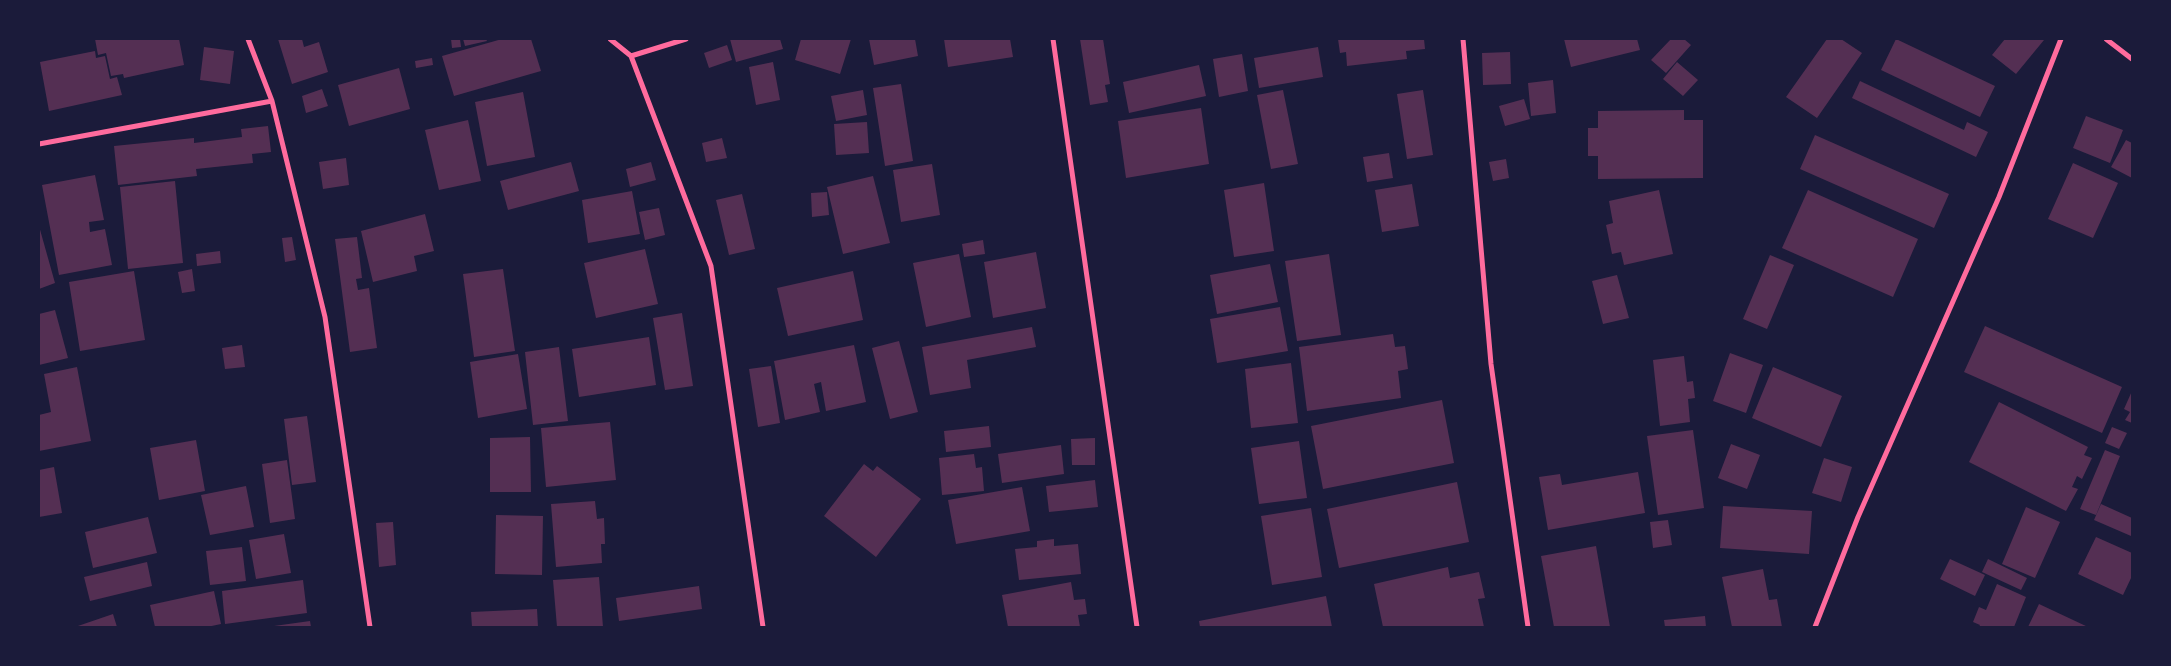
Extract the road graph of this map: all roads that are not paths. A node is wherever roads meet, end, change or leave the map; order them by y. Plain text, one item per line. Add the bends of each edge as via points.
1 (248, 39) edge
2 (610, 39) edge
3 (686, 39) edge
4 (1054, 39) edge
5 (1463, 39) edge
6 (2061, 39) edge
7 (2106, 39) edge
8 (631, 56) junction
9 (2132, 59) edge
10 (272, 101) junction
11 (39, 144) edge
12 (370, 627) edge
13 (763, 627) edge
14 (1137, 627) edge
15 (1528, 627) edge
16 (1815, 627) edge

1 - 10 street
2 - 8 street
3 - 8 street
4 - 14 street
5 - 15 street via 1491,364
6 - 16 street via 1999,197 1858,517
7 - 9 street
8 - 13 street via 711,266
10 - 11 street
10 - 12 street via 325,317

